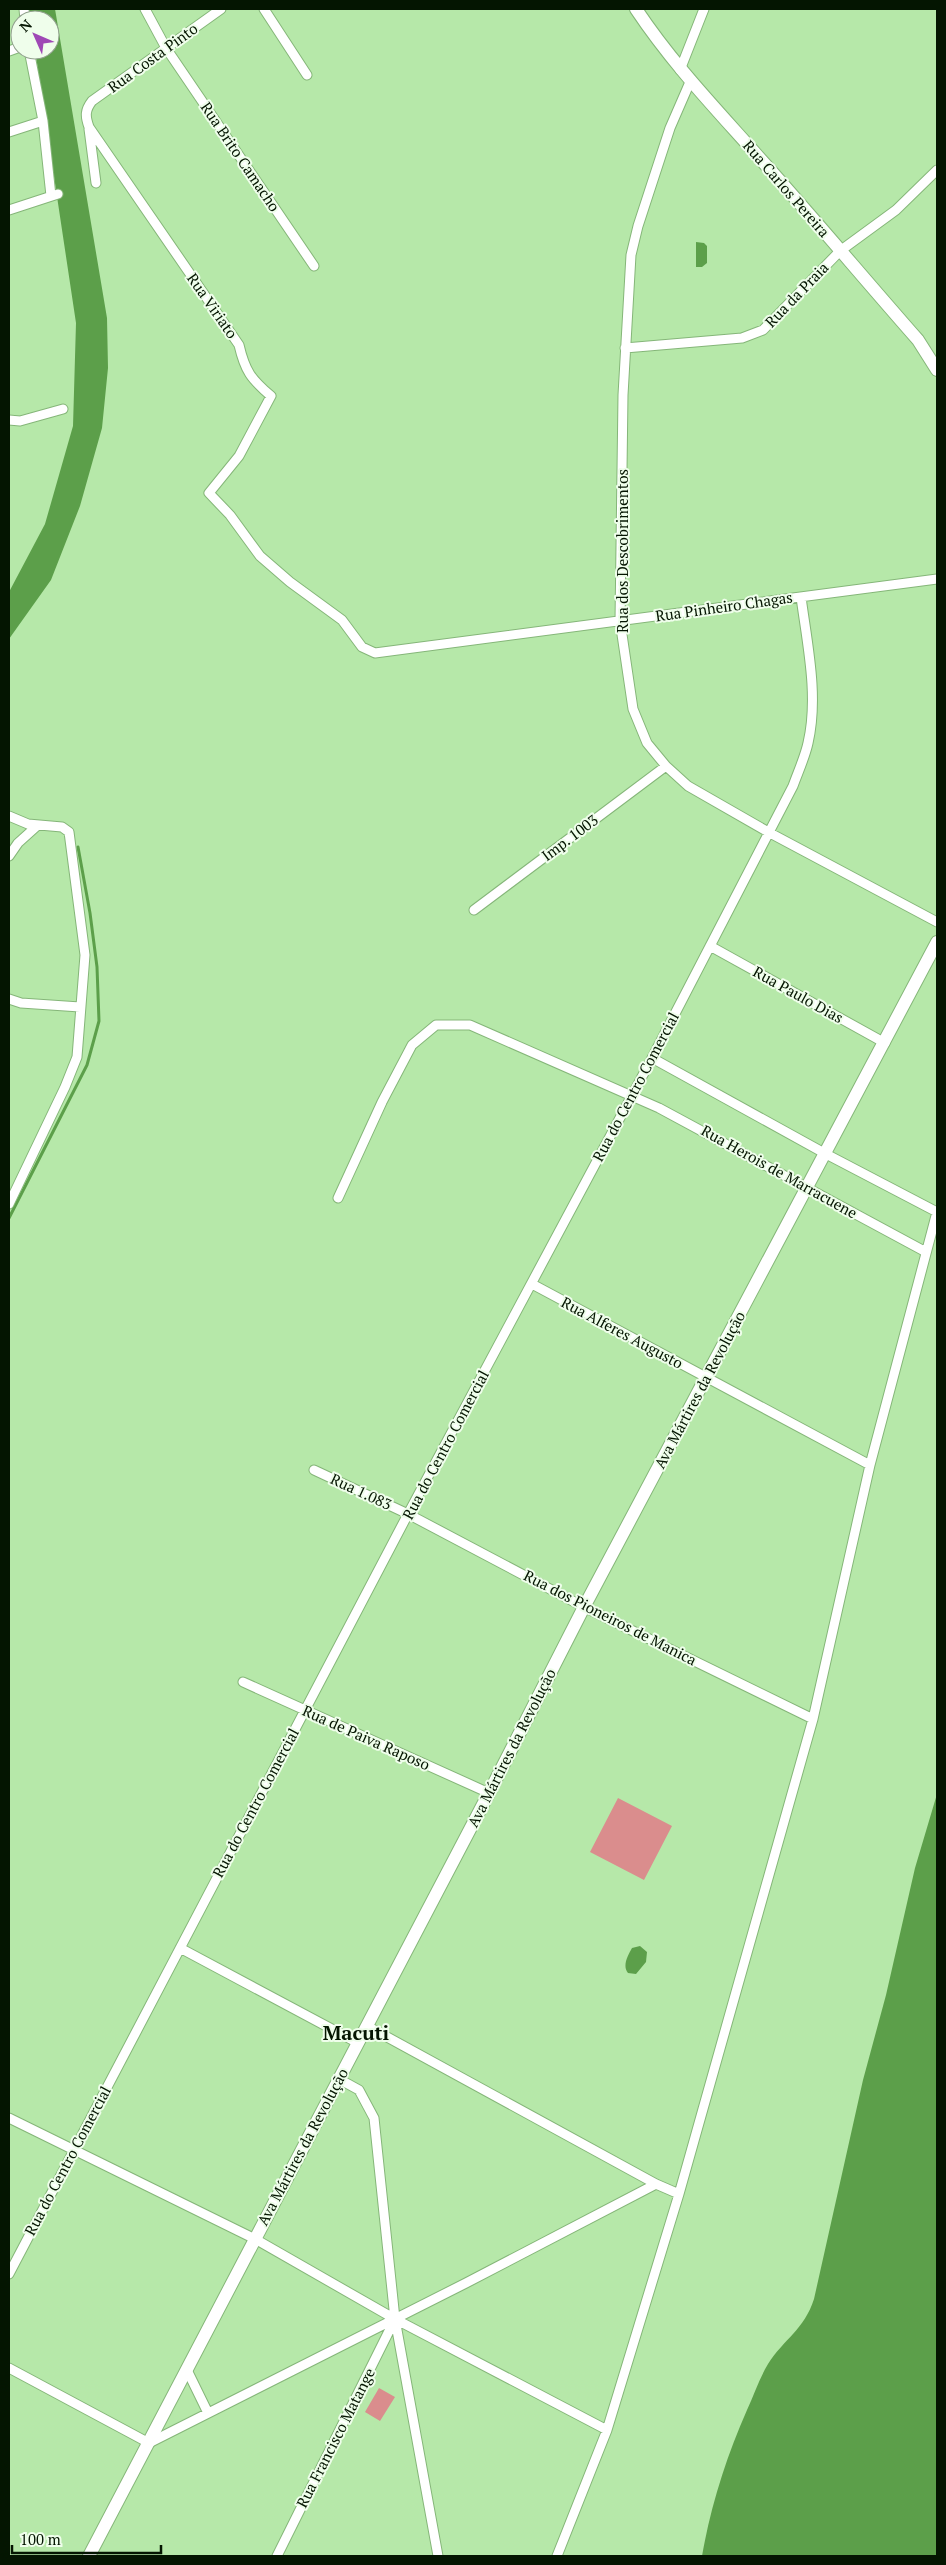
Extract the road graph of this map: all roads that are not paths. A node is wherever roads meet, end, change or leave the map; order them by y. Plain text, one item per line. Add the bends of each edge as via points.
1 (145, 9) edge
2 (222, 9) edge
3 (264, 9) edge
4 (636, 9) edge
5 (704, 9) edge
6 (166, 48) junction
7 (30, 60) edge
8 (680, 70) junction
9 (307, 75) dead end
10 (690, 82) junction
11 (86, 108) joint
12 (43, 121) junction
13 (89, 127) junction
14 (9, 132) edge
15 (937, 170) edge
16 (96, 183) dead end
17 (9, 210) edge
18 (840, 251) junction
19 (314, 266) dead end
20 (625, 348) junction
21 (937, 370) edge
22 (63, 410) dead end
23 (9, 420) edge
24 (937, 579) edge
25 (801, 597) junction
26 (620, 621) junction
27 (362, 647) joint
28 (666, 766) junction
29 (9, 816) edge
30 (38, 825) junction
31 (770, 833) junction
32 (9, 856) edge
33 (474, 910) dead end
34 (937, 922) edge
35 (937, 942) edge
36 (710, 946) junction
37 (9, 999) edge
38 (80, 1007) junction
39 (885, 1043) junction
40 (652, 1058) junction
41 (631, 1097) junction
42 (826, 1154) junction
43 (808, 1188) junction
44 (338, 1198) dead end
45 (9, 1204) edge
46 (937, 1212) edge
47 (926, 1252) junction
48 (532, 1284) junction
49 (707, 1378) junction
50 (870, 1465) junction
51 (314, 1470) dead end
52 (408, 1514) junction
53 (584, 1607) junction
54 (243, 1682) dead end
55 (305, 1710) junction
56 (813, 1719) junction
57 (489, 1794) junction
58 (180, 1948) junction
59 (367, 2026) junction
60 (358, 2043) junction
61 (339, 2079) junction
62 (9, 2118) edge
63 (75, 2150) junction
64 (656, 2184) junction
65 (680, 2194) junction
66 (255, 2239) junction
67 (9, 2274) edge
68 (396, 2319) junction
69 (9, 2368) edge
70 (187, 2370) junction
71 (208, 2413) junction
72 (607, 2430) junction
73 (149, 2443) junction
74 (89, 2556) edge
75 (276, 2556) edge
76 (438, 2556) edge
77 (557, 2556) edge

1 - 6 street, Rua Brito Camacho
2 - 6 street, Rua Costa Pinto
3 - 9 street
4 - 8 street, Rua Carlos Pereira
5 - 8 street
6 - 11 street, Rua Costa Pinto
6 - 19 street, Rua Brito Camacho
7 - 12 street
8 - 10 street, Rua Carlos Pereira
10 - 18 street, Rua Carlos Pereira
10 - 20 street, Rua dos Descobrimentos via 670,128 638,226 631,255
11 - 13 street, Rua Viriato
12 - 14 street
12 - 17 street via 54,195
13 - 16 street
13 - 27 street, Rua Viriato via 239,345 243,363 252,380 271,396 239,456 209,493 260,556 342,620
15 - 18 street, Rua da Praia via 896,210
18 - 20 street, Rua da Praia via 763,330 742,338
18 - 21 street, Rua Carlos Pereira via 918,340
20 - 26 street, Rua dos Descobrimentos
22 - 23 street via 20,421
24 - 25 street, Rua Pinheiro Chagas
25 - 26 street, Rua Pinheiro Chagas
25 - 31 street, Rua do Centro Comercial via 810,662 812,708 808,742 793,786
26 - 27 street, Rua Pinheiro Chagas via 375,653
26 - 28 street, Rua dos Descobrimentos via 633,709 647,743
28 - 31 street, Rua dos Descobrimentos via 688,786
28 - 33 street, Imp. 1003
29 - 30 street
30 - 32 street via 18,842
30 - 38 street via 62,827 69,832 85,955
31 - 34 street, Rua dos Descobrimentos
31 - 36 street, Rua do Centro Comercial
35 - 39 street, Ava Mártires da Revolução
36 - 39 street, Rua Paulo Dias
36 - 40 street, Rua do Centro Comercial
37 - 38 street via 21,1003
38 - 45 street via 77,1056
39 - 42 street, Ava Mártires da Revolução
40 - 41 street, Rua do Centro Comercial
40 - 42 street
41 - 43 street, Rua Herois de Marracuene via 682,1119
41 - 44 street, Rua Herois de Marracuene via 470,1025 436,1025 412,1045
41 - 48 street, Rua do Centro Comercial
42 - 43 street, Ava Mártires da Revolução
42 - 46 street
43 - 47 street, Rua Herois de Marracuene
43 - 49 street, Ava Mártires da Revolução
46 - 47 street
47 - 50 street
48 - 49 street, Rua Alferes Augusto
48 - 52 street, Rua do Centro Comercial
49 - 50 street, Rua Alferes Augusto
49 - 53 street, Ava Mártires da Revolução
50 - 56 street
51 - 52 street, Rua 1.083
52 - 53 street, Rua dos Pioneiros de Manica
52 - 55 street, Rua do Centro Comercial
53 - 56 street, Rua dos Pioneiros de Manica
53 - 57 street, Ava Mártires da Revolução
54 - 55 street, Rua de Paiva Raposo
55 - 57 street, Rua de Paiva Raposo
55 - 58 street, Rua do Centro Comercial
56 - 65 street
57 - 59 street, Ava Mártires da Revolução
58 - 60 street
58 - 63 street, Rua do Centro Comercial
59 - 60 street, Ava Mártires da Revolução
59 - 64 street
60 - 61 street, Ava Mártires da Revolução
61 - 66 street, Ava Mártires da Revolução
61 - 68 street via 359,2090 374,2118
62 - 63 street
63 - 66 street
63 - 67 street, Rua do Centro Comercial
64 - 65 street
64 - 68 street
65 - 72 street
66 - 68 street
66 - 70 street, Ava Mártires da Revolução
68 - 71 street
68 - 72 street
68 - 75 street, Rua Francisco Matange
68 - 76 street
69 - 73 street
70 - 71 street
70 - 73 street, Ava Mártires da Revolução
71 - 73 street
72 - 77 street
73 - 74 street, Ava Mártires da Revolução

